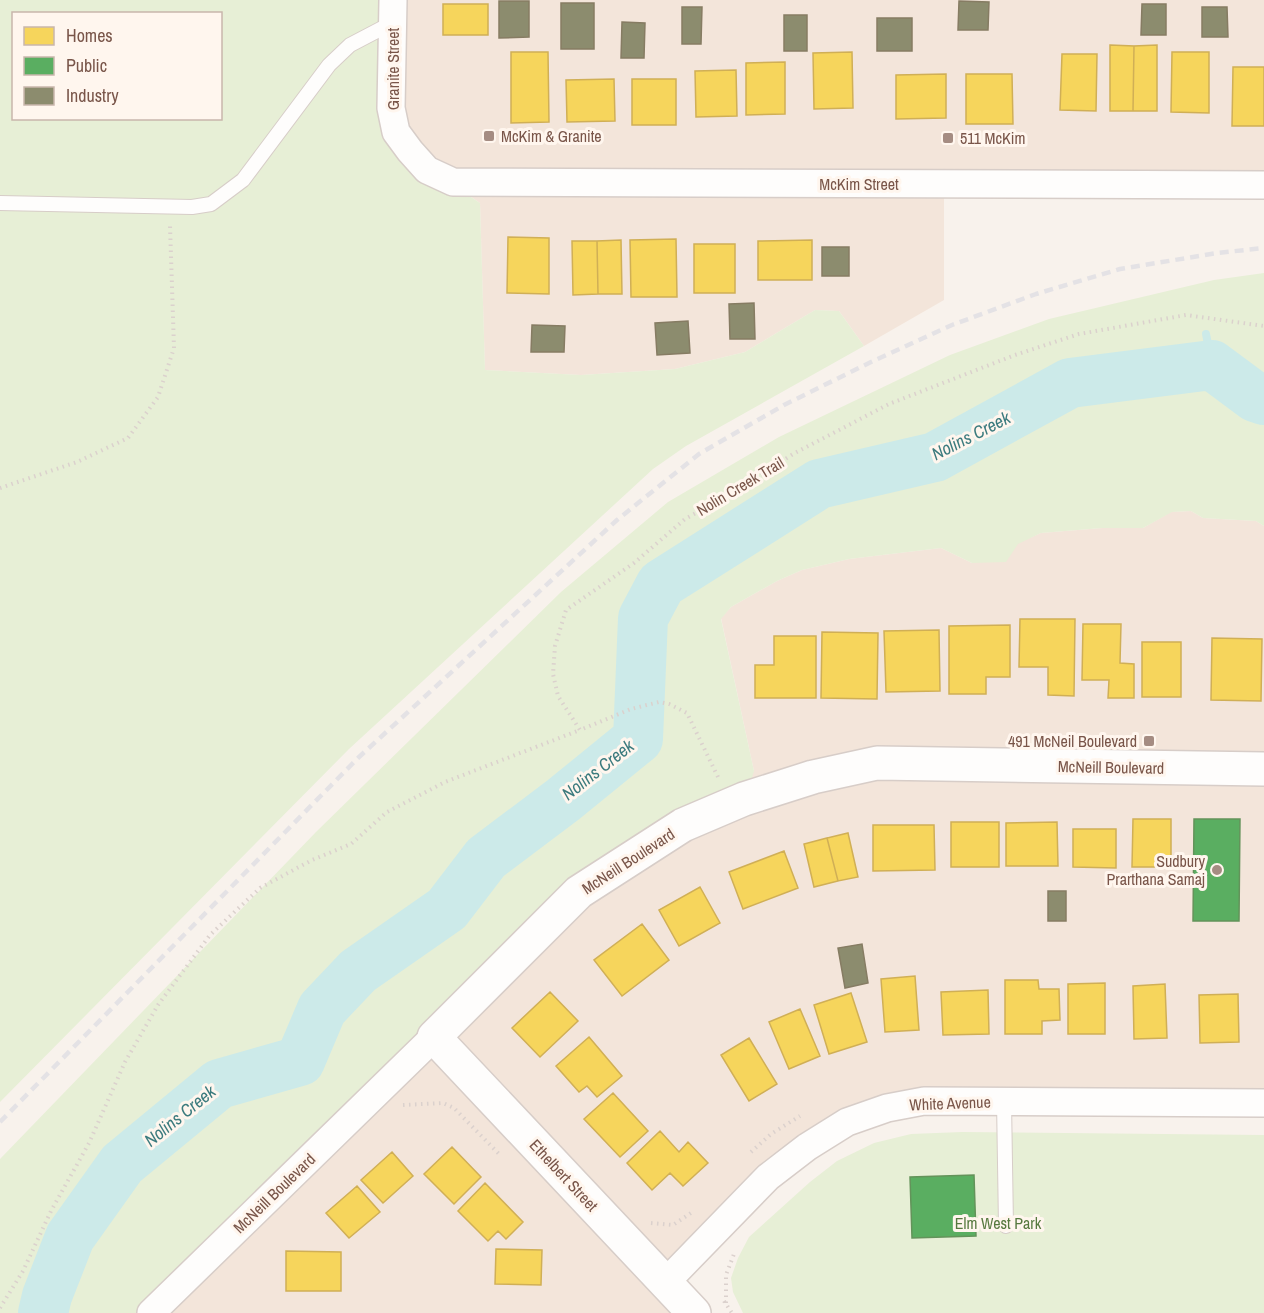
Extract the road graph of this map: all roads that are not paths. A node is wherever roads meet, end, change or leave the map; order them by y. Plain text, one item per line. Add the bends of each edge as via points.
1 (392, 12) edge
2 (453, 182) joint
3 (1264, 185) edge
4 (0, 203) edge
5 (1264, 769) edge
6 (434, 1037) junction
7 (1004, 1101) junction
8 (1264, 1103) edge
9 (1006, 1226) dead end
10 (665, 1283) junction
11 (152, 1313) edge
12 (694, 1313) edge

1 - 2 street, Granite Street via 391,108 396,132 427,170
1 - 4 lane via 329,65 243,180 211,204 192,207
2 - 3 street, McKim Street
5 - 6 street, McNeill Boulevard via 877,763 813,777 683,825 579,892
6 - 10 street, Ethelbert Street
6 - 11 street, McNeill Boulevard
7 - 8 street, White Avenue
7 - 9 lane
7 - 10 street, White Avenue via 924,1101 847,1122 768,1177
10 - 12 street, Ethelbert Street

